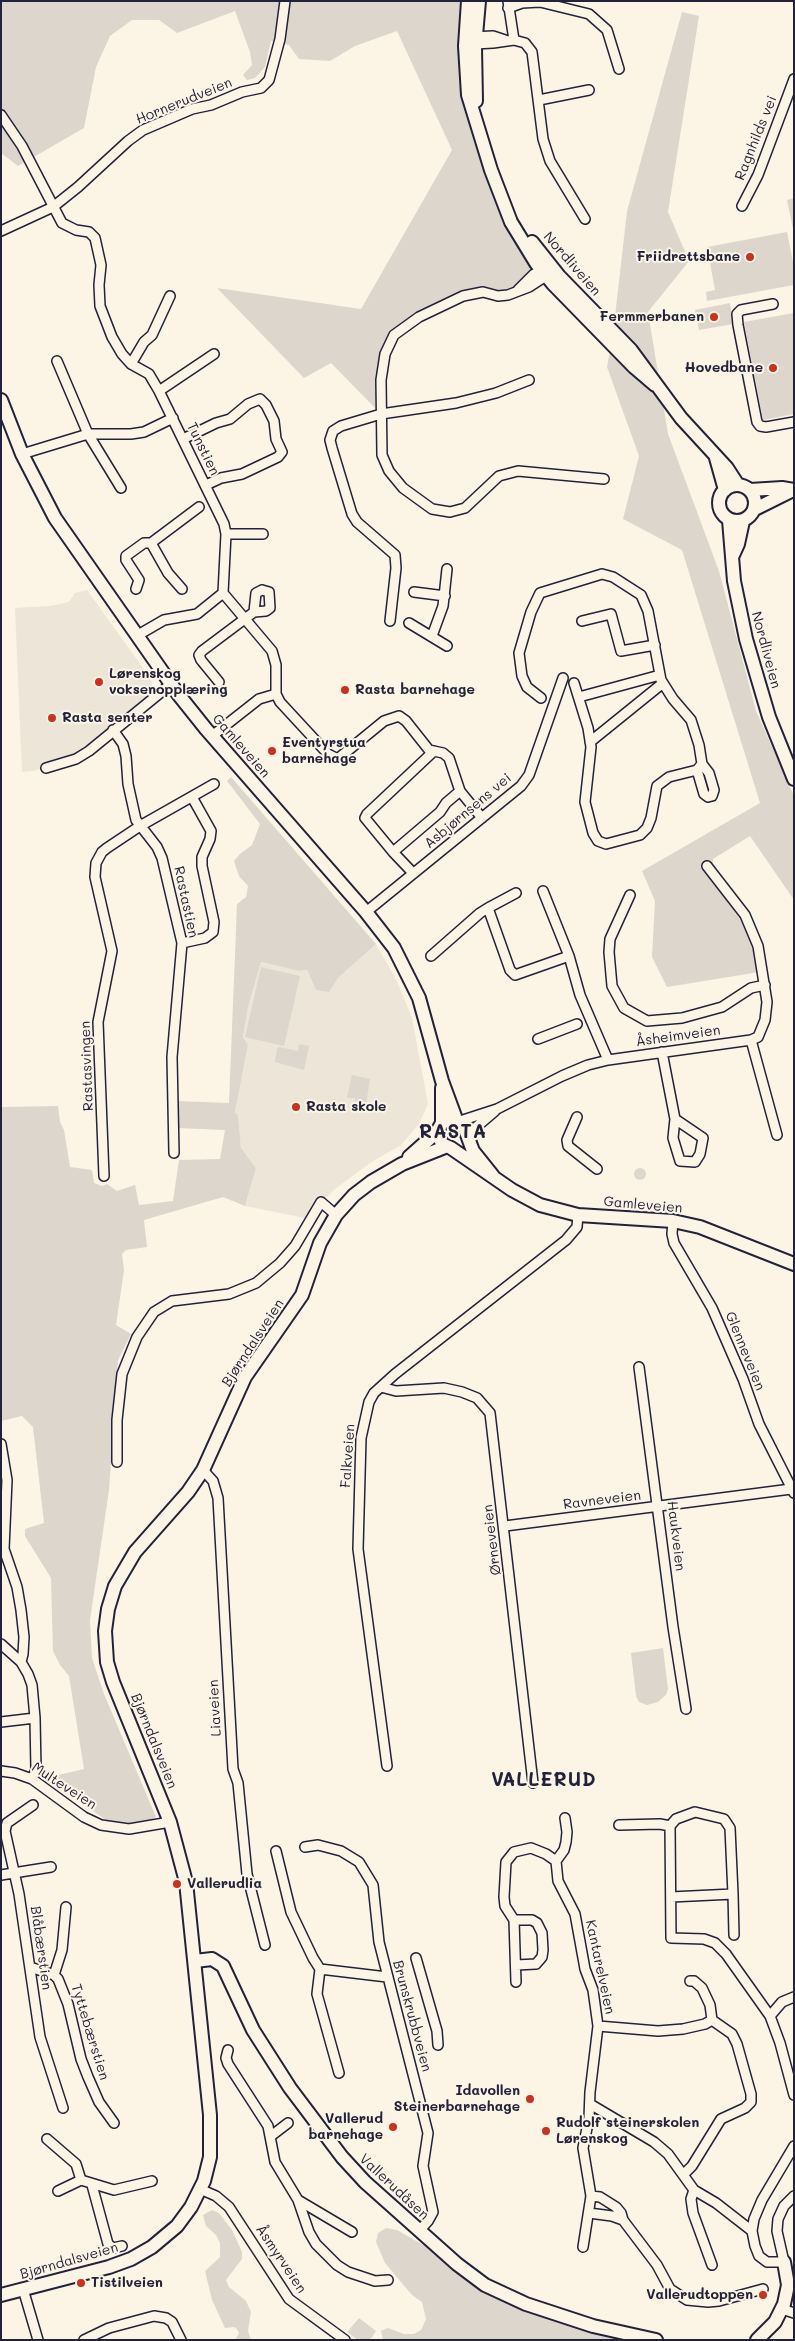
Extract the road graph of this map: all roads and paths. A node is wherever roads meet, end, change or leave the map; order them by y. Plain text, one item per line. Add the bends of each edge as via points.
1 (285, 1) edge
2 (468, 1) edge
3 (479, 1) edge
4 (508, 5) edge
5 (472, 40) junction
6 (510, 40) junction
7 (619, 68) dead end
8 (794, 79) edge
9 (589, 90) dead end
10 (540, 100) junction
11 (1, 115) edge
12 (742, 206) dead end
13 (53, 207) junction
14 (585, 219) dead end
15 (1, 231) edge
16 (546, 271) junction
17 (170, 296) dead end
18 (773, 304) dead end
19 (214, 354) dead end
20 (57, 361) dead end
21 (131, 364) junction
22 (529, 380) dead end
23 (159, 391) junction
24 (1, 400) edge
25 (381, 414) junction
26 (173, 418) junction
27 (794, 422) edge
28 (88, 434) junction
29 (183, 439) junction
30 (22, 454) junction
31 (716, 458) junction
32 (604, 479) dead end
33 (744, 487) junction
34 (121, 488) dead end
35 (207, 489) junction
36 (725, 490) junction
37 (793, 490) edge
38 (199, 507) dead end
39 (755, 509) junction
40 (729, 520) junction
41 (743, 521) junction
42 (226, 534) junction
43 (263, 534) dead end
44 (151, 543) junction
45 (733, 555) junction
46 (447, 569) dead end
47 (136, 589) dead end
48 (182, 589) dead end
49 (414, 592) dead end
50 (223, 593) junction
51 (444, 596) junction
52 (254, 612) dead end
53 (244, 619) junction
54 (390, 621) dead end
55 (582, 621) dead end
56 (409, 622) dead end
57 (138, 635) junction
58 (432, 636) junction
59 (655, 645) junction
60 (446, 646) dead end
61 (563, 678) dead end
62 (661, 679) junction
63 (219, 682) dead end
64 (574, 683) dead end
65 (171, 684) junction
66 (276, 694) junction
67 (579, 697) junction
68 (541, 698) dead end
69 (113, 730) junction
70 (212, 736) junction
71 (590, 742) junction
72 (434, 751) junction
73 (46, 768) dead end
74 (794, 779) edge
75 (214, 784) dead end
76 (460, 791) junction
77 (192, 797) junction
78 (482, 818) junction
79 (140, 826) junction
80 (393, 852) junction
81 (707, 866) dead end
82 (414, 873) junction
83 (544, 891) dead end
84 (516, 893) dead end
85 (630, 895) dead end
86 (488, 908) junction
87 (366, 912) junction
88 (182, 943) junction
89 (431, 956) dead end
90 (569, 956) junction
91 (766, 985) junction
92 (577, 1024) dead end
93 (755, 1038) junction
94 (538, 1039) dead end
95 (662, 1052) junction
96 (608, 1060) junction
97 (442, 1081) junction
98 (497, 1109) junction
99 (577, 1117) dead end
100 (675, 1119) junction
101 (458, 1120) junction
102 (439, 1127) junction
103 (777, 1134) dead end
104 (467, 1136) junction
105 (448, 1148) junction
106 (174, 1153) dead end
107 (402, 1164) junction
108 (597, 1169) dead end
109 (104, 1176) dead end
110 (493, 1176) junction
111 (336, 1215) junction
112 (578, 1215) junction
113 (673, 1221) junction
114 (794, 1264) edge
115 (638, 1368) dead end
116 (381, 1387) junction
117 (1, 1444) edge
118 (117, 1462) dead end
119 (204, 1470) junction
120 (792, 1491) edge
121 (659, 1506) junction
122 (505, 1526) junction
123 (1, 1644) edge
124 (21, 1662) junction
125 (686, 1709) dead end
126 (35, 1718) junction
127 (1, 1722) edge
128 (387, 1766) dead end
129 (1, 1771) edge
130 (32, 1779) junction
131 (533, 1783) dead end
132 (33, 1805) dead end
133 (565, 1818) dead end
134 (170, 1822) junction
135 (619, 1825) dead end
136 (670, 1826) junction
137 (305, 1847) dead end
138 (276, 1850) dead end
139 (556, 1861) junction
140 (50, 1867) dead end
141 (13, 1874) junction
142 (1, 1875) edge
143 (733, 1894) junction
144 (671, 1897) junction
145 (66, 1907) dead end
146 (514, 1920) junction
147 (734, 1934) dead end
148 (265, 1945) dead end
149 (416, 1958) dead end
150 (195, 1961) junction
151 (516, 1965) junction
152 (30, 1967) junction
153 (320, 1969) junction
154 (54, 1974) junction
155 (387, 1977) junction
156 (690, 1981) dead end
157 (516, 1982) dead end
158 (794, 1997) edge
159 (770, 2016) junction
160 (712, 2020) junction
161 (598, 2026) junction
162 (438, 2045) dead end
163 (228, 2050) dead end
164 (339, 2073) dead end
165 (794, 2094) edge
166 (590, 2104) junction
167 (63, 2108) dead end
168 (114, 2123) dead end
169 (288, 2123) dead end
170 (270, 2136) junction
171 (47, 2139) dead end
172 (794, 2146) edge
173 (683, 2175) junction
174 (80, 2180) junction
175 (152, 2181) dead end
176 (92, 2185) junction
177 (200, 2189) junction
178 (694, 2190) junction
179 (58, 2191) dead end
180 (591, 2196) junction
181 (794, 2196) edge
182 (298, 2200) junction
183 (590, 2214) junction
184 (623, 2220) junction
185 (419, 2231) junction
186 (752, 2231) junction
187 (352, 2232) dead end
188 (122, 2246) dead end
189 (583, 2247) dead end
190 (784, 2262) junction
191 (712, 2265) dead end
192 (388, 2280) dead end
193 (23, 2289) junction
194 (763, 2289) dead end
195 (1, 2295) edge
196 (788, 2311) edge
197 (38, 2340) edge
198 (84, 2340) edge
199 (181, 2340) edge
200 (345, 2340) edge
201 (656, 2340) edge
202 (757, 2340) edge

1 - 13 street, Hornerudveien via 280,39 269,80 261,88 192,109 143,130
2 - 5 main road, Nordliveien
3 - 5 main road, Nordliveien
4 - 6 street
4 - 7 street via 540,2 589,14 607,30
5 - 6 street
5 - 16 main road, Nordliveien via 468,95 490,170 507,208
6 - 10 street via 525,43 532,52
8 - 12 street, Ragnhilds vei via 758,175
9 - 10 street
10 - 14 street via 543,140 550,161
11 - 13 street via 22,146
13 - 15 street, Hornerudveien
13 - 21 street, Tunstien via 62,223 90,232 95,238 101,265 100,306 112,337
16 - 25 street via 518,291 503,296 471,293 420,317 394,335 387,348 382,371
16 - 31 main road, Nordliveien via 631,350 655,385
17 - 21 street via 152,335
18 - 27 street via 741,310 737,314 738,325 757,422 766,427
19 - 23 street
20 - 28 street
21 - 23 street, Tunstien via 149,374
22 - 25 street via 496,393
23 - 26 street, Tunstien
24 - 30 main road, Gamleveien
25 - 32 street via 382,454 389,471 403,488 432,509 450,512 465,508 499,476 518,471
25 - 54 street via 341,426 333,431 330,440 352,514 395,555
26 - 28 street via 144,432
26 - 29 street, Tunstien
28 - 30 street
28 - 34 street
29 - 35 street, Tunstien
29 - 35 street via 230,420 248,404 260,399 274,421 276,439 282,452 278,457 242,474 221,478
30 - 57 main road, Gamleveien via 64,531
31 - 33 main road, Nordliveien
31 - 36 main road, Nordliveien
33 - 36 main road
33 - 37 main road
33 - 39 main road via 755,499
35 - 42 street, Tunstien
36 - 40 main road via 719,506
37 - 39 main road
38 - 44 street
39 - 41 main road
40 - 41 main road
40 - 45 main road, Nordliveien
41 - 45 main road, Nordliveien
42 - 43 street
42 - 50 street
44 - 47 street via 144,543 126,556 139,580
44 - 48 street via 168,573
45 - 74 main road, Nordliveien via 738,603 752,665
46 - 51 street
49 - 51 street
50 - 53 street
50 - 57 street via 197,614 164,620
51 - 58 street
52 - 53 street
53 - 63 street via 199,655
53 - 66 street via 272,651 276,665
55 - 59 street via 611,614 621,651
56 - 58 street
57 - 65 main road, Gamleveien
58 - 60 street
59 - 62 street
59 - 68 street via 641,595 613,577 598,574 540,593 519,653 527,687
61 - 78 street, Asbjørnsens vei via 522,786
62 - 67 street
62 - 71 street
62 - 71 street via 692,720 700,745 699,767 657,786 651,818 640,835 606,844 598,841 593,833 585,802
64 - 67 street
65 - 69 street
65 - 70 main road, Gamleveien
66 - 70 street via 259,699
66 - 72 street via 333,758 340,757 384,721 399,716 423,744
67 - 71 street
69 - 73 street via 76,759
69 - 79 street, Rastastien via 124,750 131,805
70 - 87 main road, Gamleveien
72 - 76 street via 449,758
72 - 80 street via 365,818
75 - 77 street, Rastasvingen
76 - 78 street
76 - 80 street
77 - 79 street, Rastasvingen
77 - 88 street via 211,831 202,866 214,922 212,932 204,938
78 - 82 street, Asbjørnsens vei
79 - 88 street, Rastastien via 162,858
79 - 109 street, Rastasvingen via 102,852 96,863 95,877 112,951 98,1022
80 - 82 street
81 - 91 street via 750,925
82 - 87 street, Asbjørnsens vei
83 - 90 street
84 - 86 street
85 - 91 street, Åsheimveien via 610,939 612,986 624,1008 647,1021 682,1018 722,1007 751,988
86 - 89 street
86 - 90 street via 510,970 515,975
87 - 97 main road, Gamleveien via 394,948 413,984
88 - 106 street, Rastastien via 172,1057
90 - 96 street via 580,995
91 - 93 street via 765,1020
92 - 94 street
93 - 95 street, Åsheimveien
93 - 103 street
95 - 96 street, Åsheimveien
95 - 100 street
96 - 98 street, Åsheimveien via 577,1069
97 - 101 main road, Gamleveien
97 - 102 main road, Gamleveien
98 - 101 street, Åsheimveien
98 - 104 street, Åsheimveien
99 - 108 street via 567,1140 568,1146
100 - 100 street via 703,1138 695,1162 680,1161 673,1138
101 - 102 main road via 448,1119
101 - 104 main road, Gamleveien via 466,1127
102 - 105 main road, Gamleveien via 439,1141
102 - 107 main road, Bjørndalsveien
104 - 105 main road via 462,1144
104 - 110 main road, Gamleveien via 473,1151
105 - 107 main road, Bjørndalsveien
105 - 110 main road, Gamleveien
107 - 111 main road, Bjørndalsveien via 362,1188
110 - 112 main road, Gamleveien via 540,1205
111 - 118 street via 321,1202 295,1246 256,1283 229,1294 172,1301 154,1312 137,1336 122,1374
111 - 119 main road, Bjørndalsveien via 322,1239 302,1295 245,1377
112 - 113 main road, Gamleveien
112 - 116 street, Falkveien via 576,1227 566,1240
113 - 114 main road, Gamleveien
113 - 120 street, Glenneveien via 674,1243 712,1308 759,1424
115 - 121 street, Haukveien
116 - 122 street, Ørneveien via 396,1391 444,1388 462,1392 484,1404 493,1427
116 - 128 street, Falkveien via 369,1402 360,1438 358,1549
117 - 124 street via 8,1480 4,1549 20,1604 24,1637
119 - 134 main road, Bjørndalsveien via 128,1562 110,1598 105,1631 107,1662 113,1682
119 - 148 street, Liaveien via 215,1485 218,1498 233,1769 238,1783 247,1874
120 - 121 street, Ravneveien
121 - 122 street, Ravneveien
121 - 125 street, Haukveien
122 - 131 street, Ørneveien
123 - 124 street
124 - 126 street via 32,1685
126 - 127 street
126 - 130 street via 36,1770
129 - 130 street, Multeveien
130 - 134 street, Multeveien via 84,1817 101,1825 129,1830
132 - 141 street, Blåbærstien via 5,1825
133 - 139 street via 566,1842
134 - 150 main road, Bjørndalsveien via 186,1882
135 - 136 street
136 - 143 street via 676,1819 695,1812 724,1819 730,1828
136 - 144 street
137 - 155 street, Brunskrubbveien via 331,1847 352,1857 363,1869 373,1886 379,1942
138 - 153 street via 291,1912
139 - 146 street via 531,1848 511,1855 506,1862 505,1906
139 - 161 street, Kantarelveien via 558,1881 575,1914
140 - 141 street
141 - 142 street
141 - 152 street, Blåbærstien
143 - 144 street
143 - 147 street
144 - 159 street via 672,1938 704,1939 715,1943 743,1976
145 - 154 street, Tyttebærstien via 62,1950
146 - 151 street
146 - 151 street via 537,1922 544,1950 536,1964
149 - 162 street
150 - 177 main road, Bjørndalsveien via 211,2141 208,2166
150 - 185 main road, Vallerudåsen via 212,1960 226,1969 248,2021 290,2088 352,2169
151 - 157 street
152 - 154 street, Tyttebærstien
152 - 167 street, Blåbærstien via 40,2037
153 - 155 street
153 - 164 street via 317,1994
154 - 168 street, Tyttebærstien via 64,1991 88,2077 99,2102
155 - 185 street, Brunskrubbveien via 428,2133 423,2166 433,2212
156 - 160 street via 702,1988 710,2005
158 - 159 street via 782,2002
159 - 165 street
160 - 161 street via 698,2026 658,2031
160 - 173 street via 732,2034 737,2044 751,2102 746,2108 721,2119
161 - 166 street, Kantarelveien
163 - 170 street via 228,2064 268,2126
166 - 173 street via 654,2142 668,2154
166 - 180 street, Kantarelveien via 583,2158
169 - 170 street
170 - 182 street via 275,2162
171 - 174 street via 76,2164
172 - 186 street via 758,2207
173 - 178 street
174 - 176 street
174 - 179 street
175 - 176 street via 114,2190
176 - 188 street via 108,2244 113,2248
177 - 193 main road, Bjørndalsveien via 177,2226 145,2252 99,2270
177 - 200 street, Åsmyrveien via 229,2207 289,2299
178 - 186 street
178 - 191 street via 690,2200 693,2213
180 - 183 street, Kantarelveien
180 - 184 street via 600,2196 616,2207
181 - 190 street via 778,2219 777,2232
182 - 187 street
182 - 192 street via 313,2239 337,2265 360,2277
183 - 184 street
183 - 189 street, Kantarelveien
184 - 194 street via 657,2265 670,2289 687,2300 708,2302
185 - 201 main road, Vallerudåsen via 466,2272 507,2296 593,2326
186 - 190 street via 762,2259
190 - 196 main road
193 - 195 main road, Bjørndalsveien
193 - 197 street
196 - 202 main road
198 - 199 street via 109,2328 154,2316 172,2322

